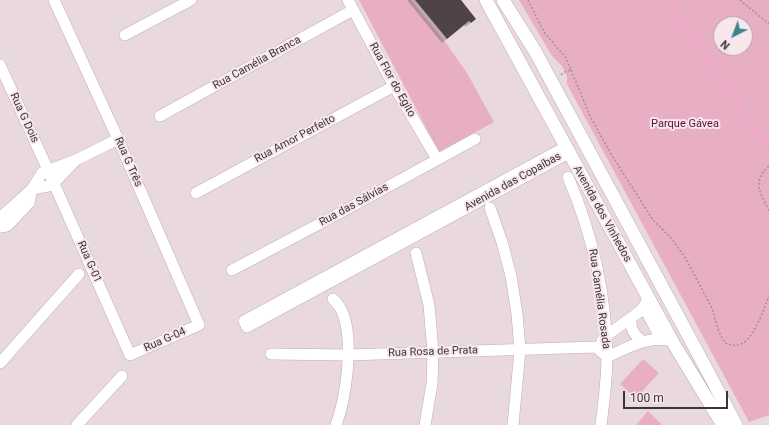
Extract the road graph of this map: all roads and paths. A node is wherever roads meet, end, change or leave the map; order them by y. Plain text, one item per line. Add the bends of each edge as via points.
1 (54, 0) edge
2 (190, 0) edge
3 (503, 0) edge
4 (528, 0) edge
5 (740, 0) edge
6 (487, 1) edge
7 (351, 5) edge
8 (769, 24) edge
9 (125, 35) dead end
10 (0, 65) edge
11 (571, 70) junction
12 (552, 84) junction
13 (394, 86) junction
14 (160, 116) dead end
15 (118, 139) junction
16 (475, 139) dead end
17 (568, 150) junction
18 (437, 159) junction
19 (76, 160) junction
20 (769, 166) edge
21 (48, 170) junction
22 (568, 177) dead end
23 (54, 182) junction
24 (32, 189) junction
25 (196, 193) dead end
26 (490, 208) dead end
27 (769, 211) edge
28 (0, 218) edge
29 (0, 227) edge
30 (620, 245) junction
31 (416, 253) dead end
32 (232, 270) dead end
33 (80, 274) dead end
34 (769, 296) edge
35 (333, 299) dead end
36 (646, 303) junction
37 (631, 318) junction
38 (199, 325) joint
39 (606, 336) junction
40 (690, 339) junction
41 (666, 340) junction
42 (642, 341) junction
43 (596, 347) junction
44 (520, 350) junction
45 (433, 352) junction
46 (271, 354) dead end
47 (130, 355) joint
48 (348, 355) junction
49 (607, 357) junction
50 (0, 363) edge
51 (122, 376) dead end
52 (77, 425) edge
53 (336, 425) edge
54 (425, 425) edge
55 (513, 425) edge
56 (601, 425) edge
57 (724, 425) edge
58 (736, 425) edge

1 - 15 street, Rua G Três
2 - 9 street
3 - 12 main road, Avenida dos Vinhedos
4 - 11 path via 544,32 566,58
5 - 8 path
6 - 12 main road via 521,42 547,89
6 - 17 main road, Avenida dos Vinhedos
7 - 13 street, Rua Flor do Egito
7 - 14 street, Rua Camélia Branca
10 - 21 street, Rua G Dois
11 - 12 path
11 - 34 path via 590,116 610,154 653,220 672,239 686,259 712,308 725,343 734,346 743,343 749,337
12 - 40 main road, Avenida dos Vinhedos
13 - 18 street, Rua Flor do Egito
13 - 25 street, Rua Amor Perfeito
15 - 19 street
15 - 38 street, Rua G Três
16 - 18 street, Rua das Sálvías
17 - 17 street, Avenida das Copaíbas via 560,150 244,321 247,326 563,156
17 - 30 main road, Avenida dos Vinhedos
18 - 32 street, Rua das Sálvías
19 - 21 street
19 - 23 street
20 - 27 path via 758,184
21 - 23 street, Rua G-01
21 - 24 street via 42,173
22 - 39 street, Rua Camélia Rosada via 581,207 590,238 599,278
23 - 24 street
23 - 47 street, Rua G-01
24 - 28 street
24 - 29 street via 29,203 6,226
26 - 44 street via 512,276
30 - 36 main road, Avenida dos Vinhedos
30 - 40 main road via 631,245
31 - 45 street via 429,305
33 - 50 street
35 - 48 street via 344,315
36 - 37 street
36 - 41 main road, Avenida dos Vinhedos
37 - 39 street
37 - 42 street via 632,329
38 - 47 street, Rua G-04
39 - 43 street
39 - 49 street, Rua Camélia Rosada
40 - 58 main road, Avenida dos Vinhedos
41 - 42 street
41 - 57 main road, Avenida dos Vinhedos
42 - 49 street
43 - 44 street, Rua Rosa de Prata
43 - 49 street
44 - 45 street, Rua Rosa de Prata
44 - 55 street
45 - 48 street, Rua Rosa de Prata
45 - 54 street via 432,384
46 - 48 street, Rua Rosa de Prata
48 - 53 street via 344,400
49 - 56 street, Rua Camélia Rosada
51 - 52 street

